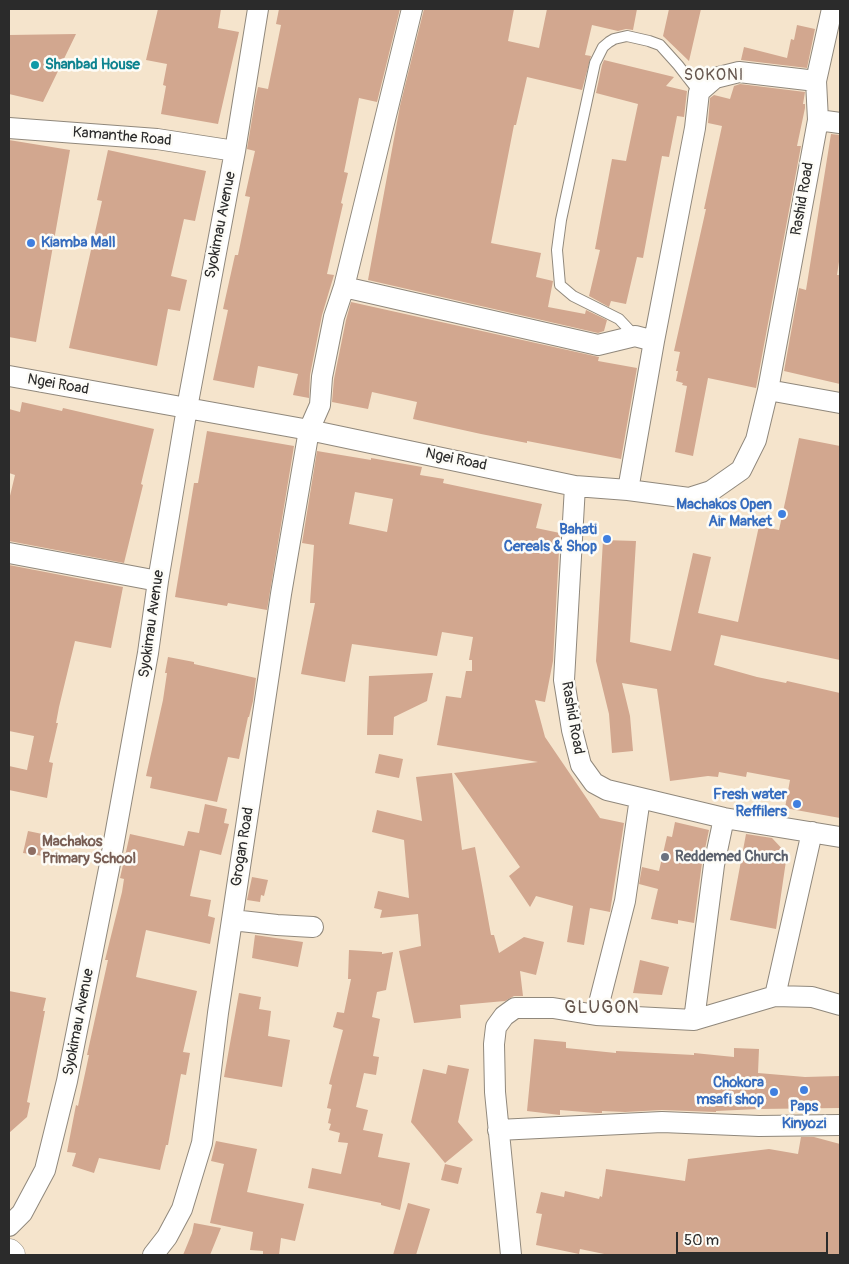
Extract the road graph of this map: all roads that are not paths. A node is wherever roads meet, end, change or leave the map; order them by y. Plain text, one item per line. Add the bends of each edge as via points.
1 (258, 9) edge
2 (412, 9) edge
3 (832, 9) edge
4 (816, 81) junction
5 (699, 92) junction
6 (818, 120) junction
7 (840, 123) edge
8 (9, 128) edge
9 (235, 151) junction
10 (344, 287) junction
11 (644, 338) junction
12 (9, 376) edge
13 (768, 390) junction
14 (840, 403) edge
15 (187, 408) junction
16 (309, 430) junction
17 (575, 486) junction
18 (628, 490) junction
19 (9, 553) edge
20 (158, 581) junction
21 (640, 798) junction
22 (724, 818) junction
23 (812, 832) junction
24 (840, 837) edge
25 (232, 920) junction
26 (313, 927) dead end
27 (775, 996) junction
28 (840, 1005) edge
29 (596, 1015) junction
30 (694, 1020) junction
31 (840, 1125) edge
32 (498, 1130) junction
33 (9, 1226) edge
34 (153, 1255) edge
35 (511, 1255) edge

1 - 9 street, Syokimau Avenue
2 - 10 street, Grogan Road
3 - 4 street, Rashid Road
4 - 5 street via 739,72 714,78
4 - 6 street, Rashid Road
5 - 11 street via 695,128
5 - 11 lane via 664,49 649,41 627,36 614,39 604,47 595,63 560,220 557,250 560,285 574,296 620,319
6 - 7 street
6 - 13 street, Rashid Road
8 - 9 street, Kamanthe Road via 156,139
9 - 15 street, Syokimau Avenue
10 - 11 street via 598,345
10 - 16 street, Grogan Road via 334,317 320,405
11 - 18 street
12 - 15 street, Ngei Road
13 - 14 street
13 - 18 street, Ngei Road via 756,440 741,470 728,480 711,491 689,498
15 - 16 street, Ngei Road
15 - 20 street, Syokimau Avenue
16 - 17 street, Ngei Road
16 - 25 street, Grogan Road
17 - 18 street, Ngei Road
17 - 21 street, Rashid Road via 564,680 572,730 581,765 594,782 607,790
19 - 20 street
20 - 33 street, Syokimau Avenue via 147,662 67,1081 45,1170 22,1213
21 - 22 street, Rashid Road
21 - 29 street via 624,901
22 - 23 street, Rashid Road
22 - 30 street via 714,865
23 - 24 street, Rashid Road
23 - 27 street
25 - 26 street
25 - 34 street, Grogan Road via 202,1143 182,1209 167,1238
27 - 28 street via 812,997
27 - 30 street
29 - 30 street
29 - 32 street via 553,1008 515,1008 504,1016 496,1027 494,1044
31 - 32 street via 662,1122
32 - 35 street

